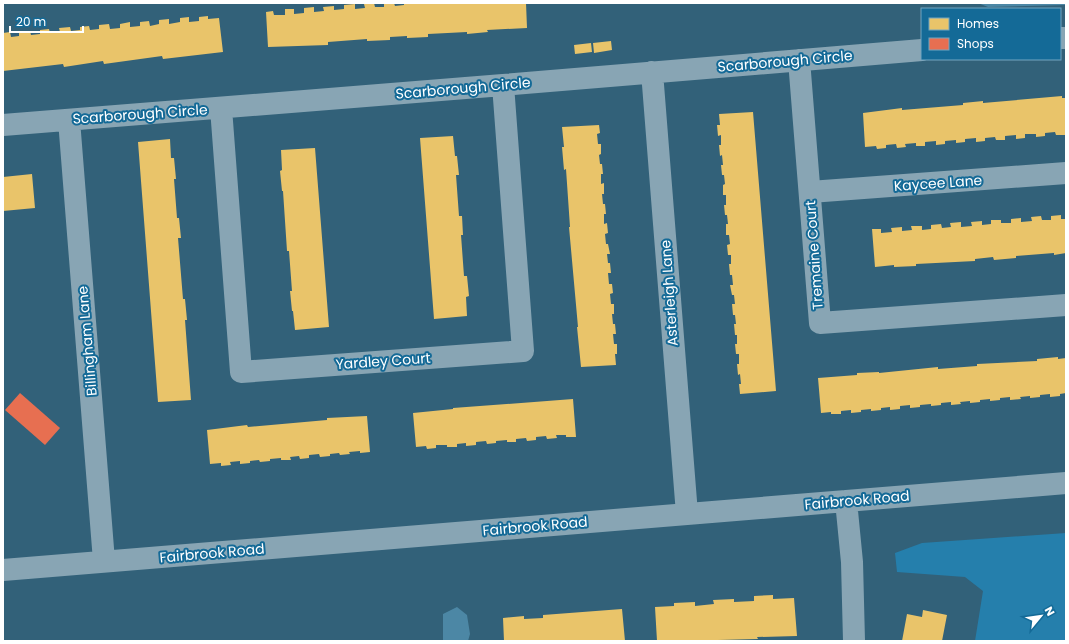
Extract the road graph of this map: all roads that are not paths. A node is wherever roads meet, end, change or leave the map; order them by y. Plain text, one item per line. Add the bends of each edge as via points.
1 (921, 50) edge
2 (799, 60) junction
3 (652, 72) junction
4 (503, 85) junction
5 (221, 108) junction
6 (70, 120) junction
7 (3, 125) edge
8 (1066, 173) edge
9 (810, 192) junction
10 (1066, 305) edge
11 (1066, 483) edge
12 (846, 501) junction
13 (686, 514) junction
14 (104, 562) junction
15 (3, 570) edge
16 (854, 641) edge

1 - 2 street, Scarborough Circle
2 - 3 street, Scarborough Circle
2 - 9 street, Tremaine Court
3 - 4 street, Scarborough Circle
3 - 13 street, Asterleigh Lane
4 - 5 street, Scarborough Circle
4 - 5 street, Yardley Court via 523,351 241,372
5 - 6 street, Scarborough Circle
6 - 7 street, Scarborough Circle
6 - 14 street, Billingham Lane
8 - 9 street, Kaycee Lane
9 - 10 street, Tremaine Court via 820,323
11 - 12 street, Fairbrook Road
12 - 13 street, Fairbrook Road
12 - 16 street via 852,562
13 - 14 street, Fairbrook Road
14 - 15 street, Fairbrook Road

